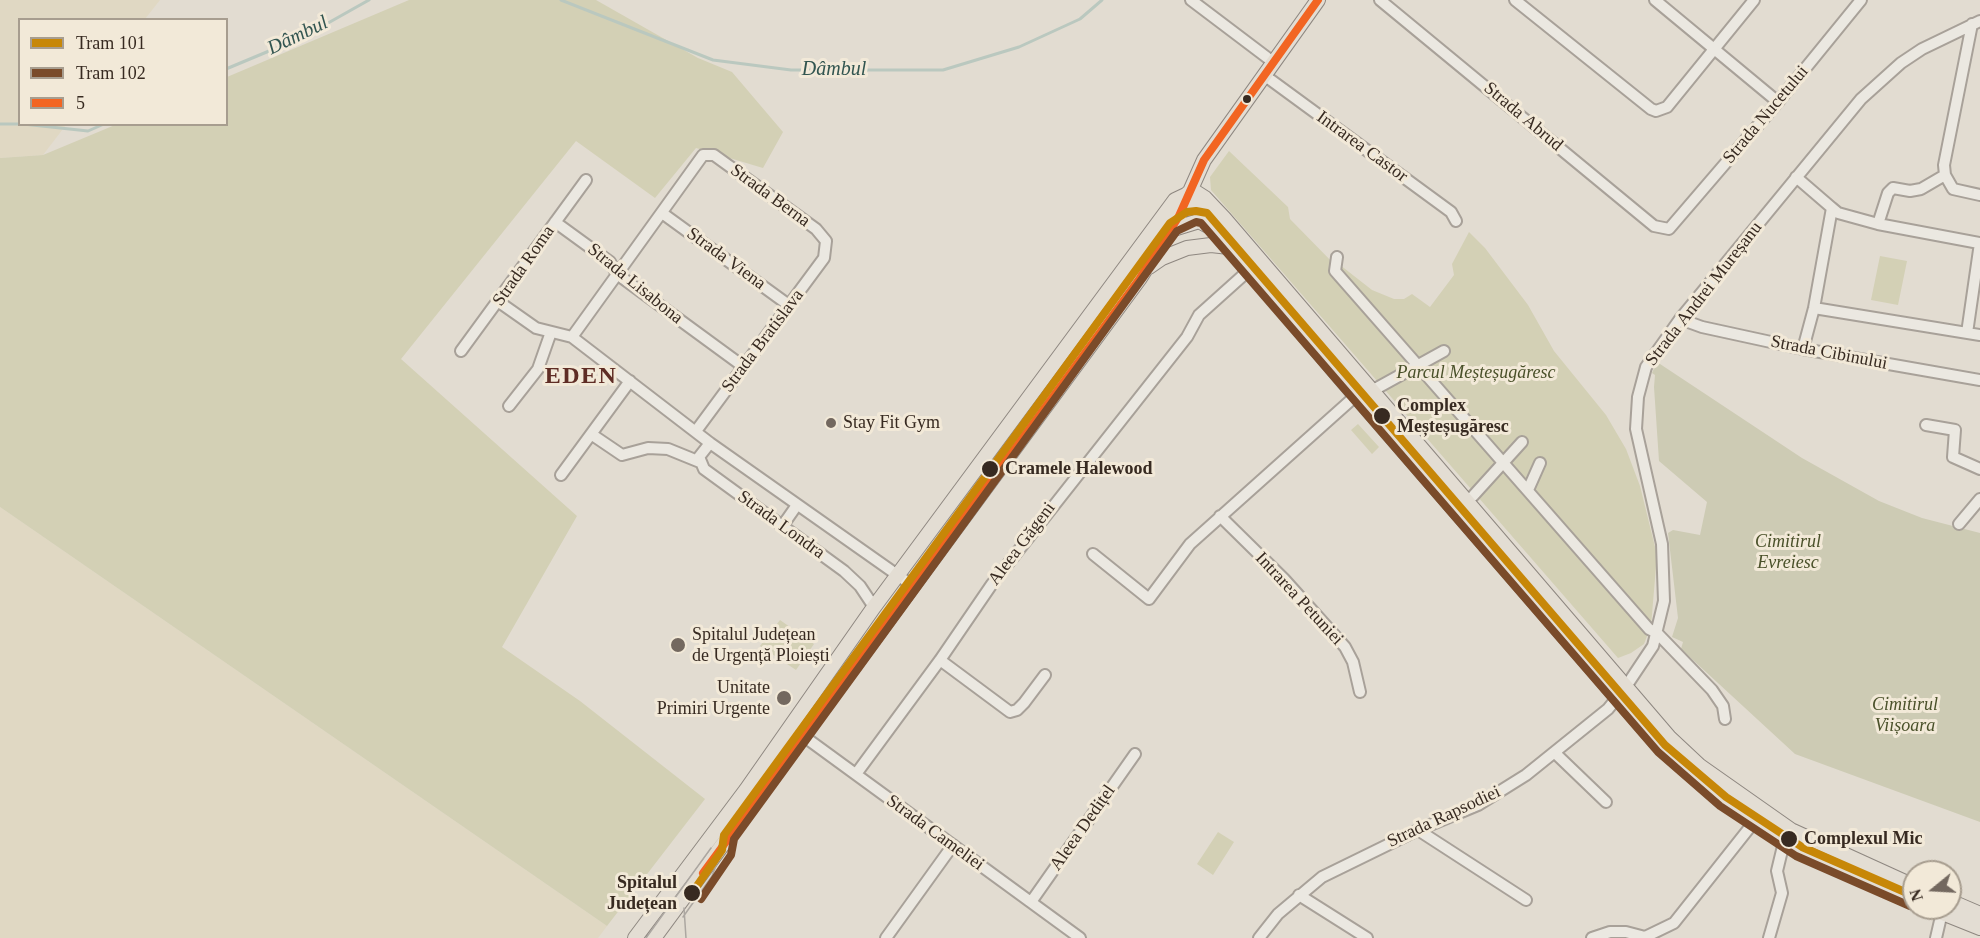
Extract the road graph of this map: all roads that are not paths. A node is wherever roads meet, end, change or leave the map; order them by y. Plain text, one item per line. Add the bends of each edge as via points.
1 (1191, 0) edge
2 (1318, 0) edge
3 (1380, 0) edge
4 (1515, 0) edge
5 (1655, 0) edge
6 (1754, 0) edge
7 (1861, 0) edge
8 (1976, 23) edge
9 (1714, 49) junction
10 (1273, 62) junction
11 (1264, 75) junction
12 (1778, 102) junction
13 (1945, 175) junction
14 (1796, 177) junction
15 (586, 180) dead end
16 (1188, 193) junction
17 (1980, 195) edge
18 (1832, 208) junction
19 (662, 213) junction
20 (1456, 221) dead end
21 (555, 222) junction
22 (1878, 224) junction
23 (1212, 228) junction
24 (1669, 229) joint
25 (1170, 230) junction
26 (1980, 243) edge
27 (1228, 247) junction
28 (827, 249) joint
29 (1337, 257) dead end
30 (1248, 271) junction
31 (617, 274) junction
32 (1140, 278) junction
33 (499, 302) junction
34 (790, 306) junction
35 (1814, 308) junction
36 (1680, 319) junction
37 (551, 332) junction
38 (1967, 333) junction
39 (1980, 335) edge
40 (572, 337) junction
41 (1803, 349) junction
42 (461, 351) dead end
43 (1444, 351) dead end
44 (1418, 365) junction
45 (744, 367) junction
46 (1980, 380) edge
47 (630, 381) junction
48 (1372, 386) junction
49 (1356, 397) junction
50 (509, 406) dead end
51 (1926, 425) dead end
52 (696, 431) junction
53 (591, 434) junction
54 (710, 442) junction
55 (1522, 442) dead end
56 (699, 462) junction
57 (1503, 462) junction
58 (1540, 463) dead end
59 (1980, 469) edge
60 (561, 475) dead end
61 (1528, 490) junction
62 (1473, 496) dead end
63 (1980, 499) edge
64 (797, 505) junction
65 (1220, 516) junction
66 (1959, 524) dead end
67 (783, 525) junction
68 (1093, 554) dead end
69 (898, 575) junction
70 (912, 586) junction
71 (874, 607) junction
72 (1658, 633) junction
73 (940, 660) junction
74 (1045, 675) dead end
75 (1360, 692) dead end
76 (1621, 694) junction
77 (1725, 719) dead end
78 (791, 727) junction
79 (803, 736) junction
80 (1554, 753) junction
81 (1135, 754) dead end
82 (856, 774) junction
83 (1606, 802) dead end
84 (1758, 817) junction
85 (1418, 830) junction
86 (1785, 842) junction
87 (953, 845) junction
88 (1902, 881) edge
89 (1299, 895) junction
90 (1902, 897) edge
91 (1526, 900) dead end
92 (1031, 902) junction
93 (1962, 906) edge
94 (1980, 914) edge
95 (1937, 920) edge
96 (1961, 920) edge
97 (1980, 928) edge
98 (635, 938) edge
99 (654, 938) edge
100 (886, 938) edge
101 (1080, 938) edge
102 (1259, 938) edge
103 (1367, 938) edge
104 (1592, 938) edge
105 (1769, 938) edge
106 (1936, 938) edge

1 - 10 street
2 - 10 main road
3 - 24 street, Strada Abrud via 1654,226
4 - 9 street via 1656,111 1667,107
5 - 9 street
6 - 9 street
7 - 12 street, Strada Nucetului
8 - 13 street
8 - 14 street, Strada Andrei Mureșanu via 1930,44 1882,78
9 - 12 street
10 - 11 main road
11 - 16 main road via 1204,160
11 - 20 street, Intrarea Castor via 1451,212
12 - 24 street, Strada Nucetului
13 - 17 street via 1953,189
13 - 22 street via 1910,191 1893,188
14 - 18 street
14 - 36 street, Strada Andrei Mureșanu
15 - 21 street, Strada Roma
16 - 23 main road
16 - 25 main road
16 - 48 main road via 1197,191 1205,198
16 - 69 main road via 1175,200
18 - 22 street
18 - 35 street
19 - 28 street, Strada Berna via 703,155 714,155 816,229
19 - 31 street
19 - 34 street, Strada Viena
21 - 31 street, Strada Lisabona via 610,262
21 - 33 street, Strada Roma
22 - 26 street
23 - 25 main road via 1199,221
23 - 27 main road
25 - 32 main road
26 - 38 street
27 - 30 main road
27 - 32 main road via 1200,246 1174,252 1152,264
28 - 34 street, Strada Bratislava via 825,258
29 - 44 street via 1335,271
30 - 49 main road
30 - 73 street, Aleea Găgeni via 1198,315 1187,337 992,584
31 - 40 street
31 - 45 street, Strada Lisabona
32 - 70 main road
33 - 37 street, Strada Londra via 536,328
33 - 42 street, Strada Roma
34 - 45 street, Strada Bratislava
35 - 38 street
35 - 41 street
36 - 41 street, Strada Cibinului
36 - 72 street, Strada Andrei Mureșanu via 1646,367 1636,414 1662,544 1664,601
37 - 40 street, Strada Londra
37 - 50 street via 538,369
38 - 39 street
40 - 47 street, Strada Londra
41 - 46 street, Strada Cibinului
43 - 44 street
44 - 48 street
44 - 57 street
45 - 52 street, Strada Bratislava
47 - 52 street, Strada Londra
47 - 53 street
48 - 49 street
48 - 76 main road
49 - 65 street
49 - 76 main road via 1356,407 1387,440 1396,443
51 - 59 street via 1955,430 1953,458
52 - 54 street, Strada Londra
53 - 56 street, Strada Londra via 622,455 648,448 668,449
53 - 60 street
54 - 56 street
54 - 64 street, Strada Londra
55 - 57 street
56 - 67 street, Strada Londra
57 - 61 street
57 - 62 street
58 - 61 street
61 - 72 street via 1648,629
63 - 66 street
64 - 67 street
64 - 69 street, Strada Londra
65 - 68 street via 1190,544 1149,599
65 - 75 street, Intrarea Petuniei via 1345,647
67 - 71 street, Strada Londra via 844,571
69 - 70 street, Strada Londra
69 - 71 main road
70 - 79 main road
71 - 78 main road
72 - 76 street, Strada Andrei Mureșanu via 1647,659
72 - 77 street via 1712,690 1723,706
73 - 74 street via 1010,712 1024,703
73 - 82 street, Aleea Găgeni
76 - 80 street, Strada Rapsodiei
76 - 84 main road
78 - 79 street, Strada Cameliei
78 - 98 main road
79 - 82 street, Strada Cameliei
79 - 99 main road
80 - 83 street
80 - 85 street, Strada Rapsodiei via 1478,805
81 - 92 street, Aleea Dedițel
82 - 87 street, Strada Cameliei
84 - 86 main road
84 - 88 main road
84 - 104 street via 1674,923 1645,937 1610,932
85 - 89 street, Strada Rapsodiei via 1322,877
85 - 91 street
86 - 90 main road
86 - 105 street via 1777,871 1782,893
87 - 92 street, Strada Cameliei
87 - 100 street
89 - 102 street, Strada Rapsodiei
89 - 103 street
92 - 101 street, Strada Cameliei
93 - 94 main road
95 - 106 street
96 - 97 main road

